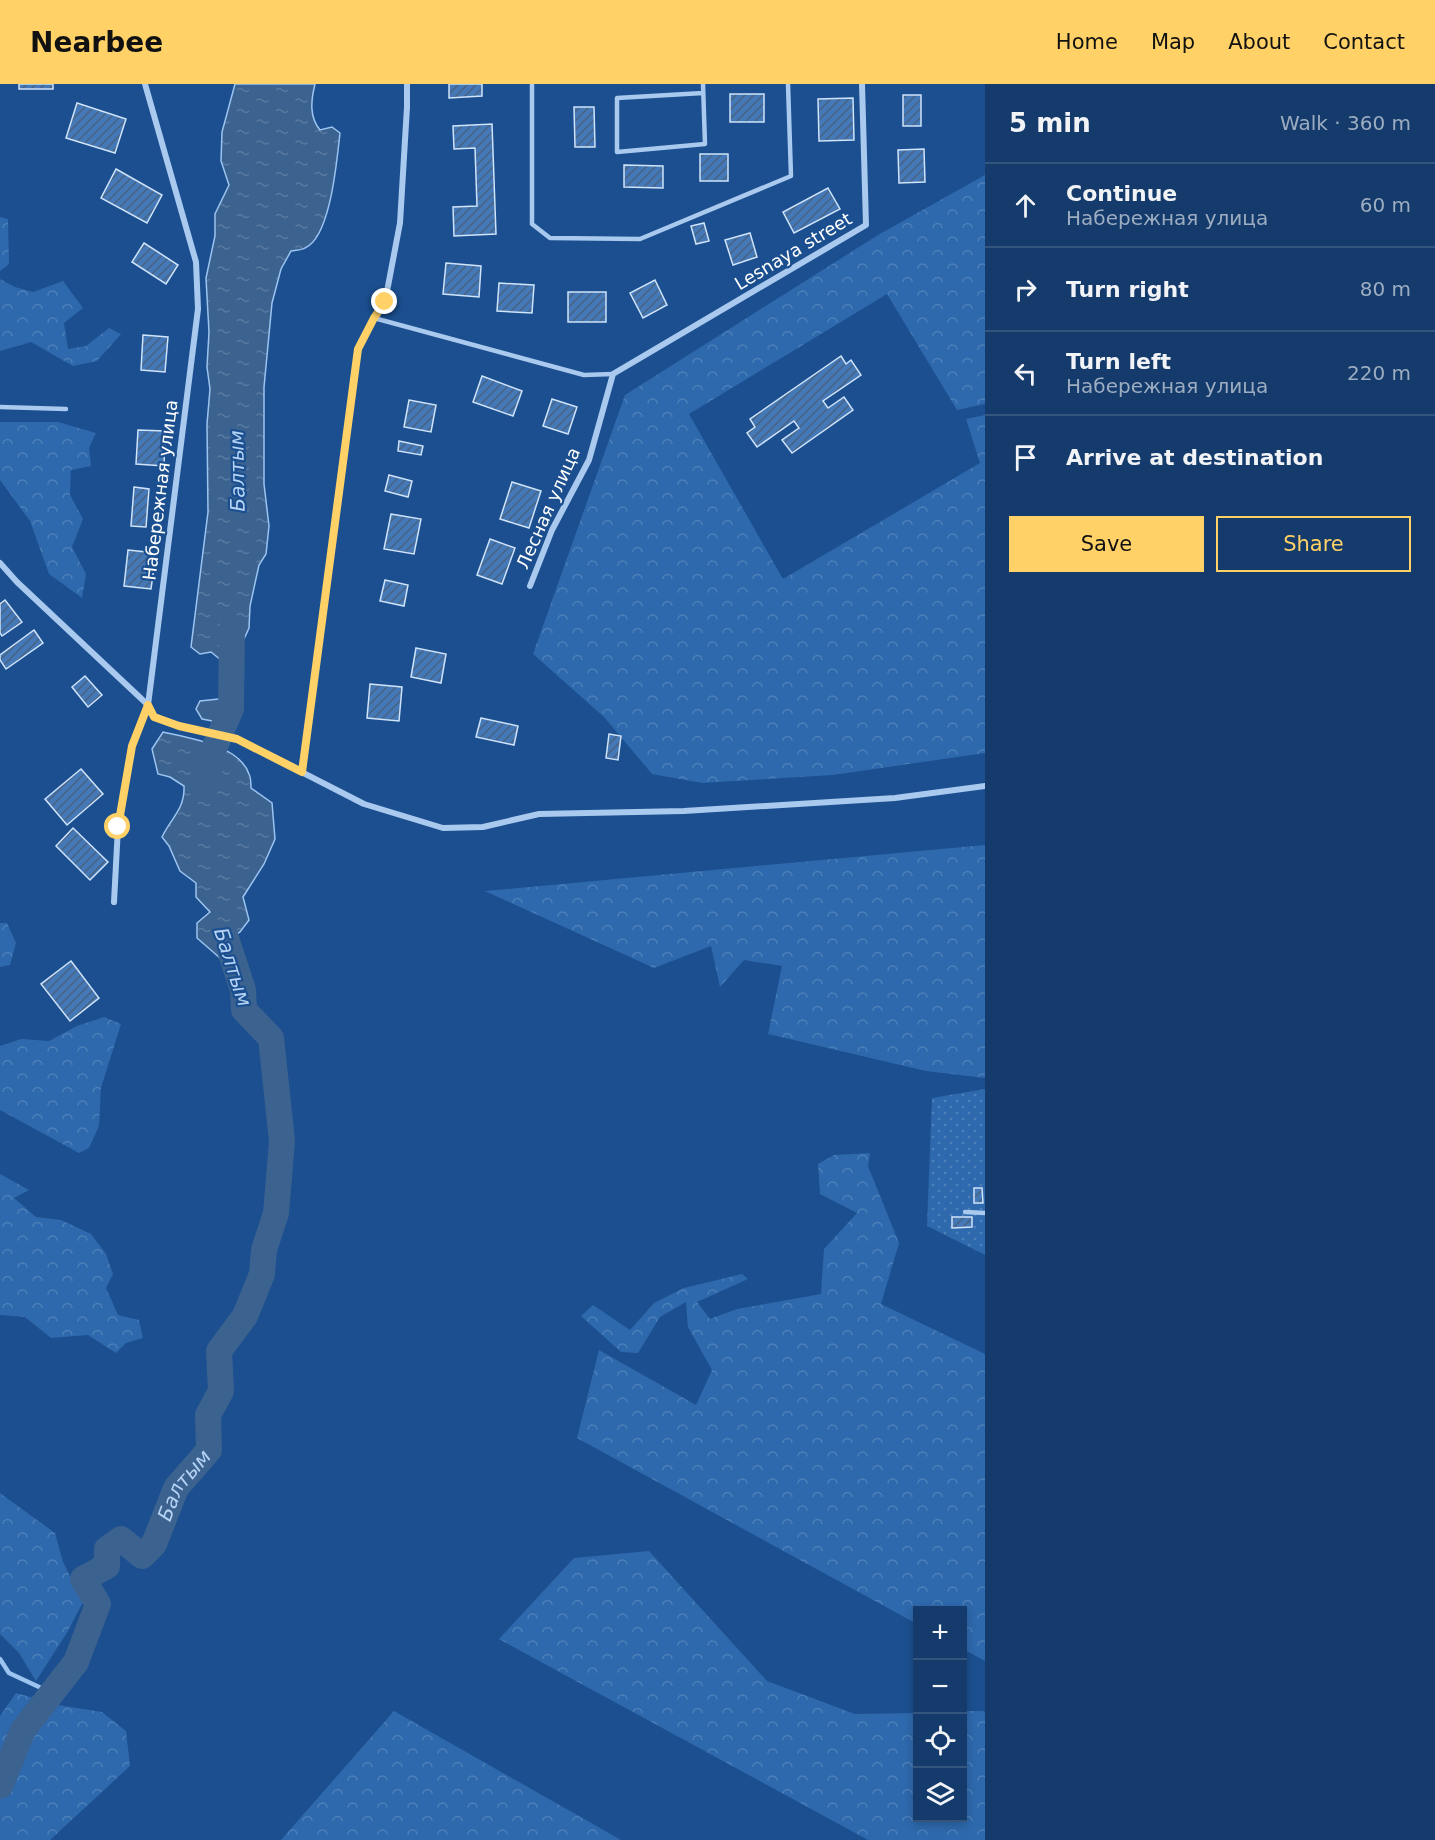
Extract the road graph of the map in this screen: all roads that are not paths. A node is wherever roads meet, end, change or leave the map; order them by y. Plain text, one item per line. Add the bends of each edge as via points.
1 (145, 84) edge
2 (407, 84) edge
3 (532, 84) edge
4 (703, 84) edge
5 (788, 84) edge
6 (862, 84) edge
7 (703, 93) junction
8 (374, 318) junction
9 (613, 374) junction
10 (0, 407) edge
11 (66, 409) dead end
12 (0, 563) edge
13 (530, 586) dead end
14 (148, 705) junction
15 (302, 772) junction
16 (985, 786) edge
17 (114, 902) dead end
18 (965, 1212) dead end
19 (985, 1213) edge

1 - 14 street, Набережная улица via 196,262 198,309
2 - 8 street via 400,223 385,302
3 - 5 lane via 532,224 550,238 640,239 791,176
4 - 7 lane
6 - 9 street, Lesnaya street via 867,225
7 - 7 lane via 705,144 618,152 616,98
8 - 9 lane via 584,375
8 - 15 street via 358,349
9 - 13 street, Лесная улица via 589,460 552,530
10 - 11 lane
12 - 14 street
14 - 15 street via 154,717 237,739
14 - 17 street, Набережная улица via 132,746 118,827
15 - 16 street via 364,804 443,828 483,827 539,814 684,811 895,798
18 - 19 lane

